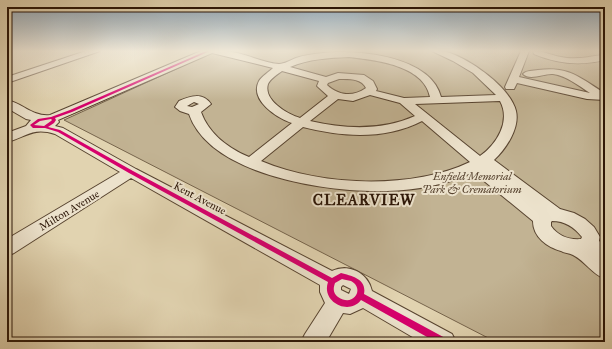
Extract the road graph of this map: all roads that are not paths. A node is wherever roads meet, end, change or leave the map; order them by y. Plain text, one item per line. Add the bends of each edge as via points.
1 (47, 67) edge
2 (177, 67) edge
3 (279, 67) edge
4 (280, 67) edge
5 (349, 67) edge
6 (356, 67) edge
7 (405, 67) edge
8 (470, 67) edge
9 (518, 67) edge
10 (528, 67) edge
11 (538, 67) edge
12 (543, 67) edge
13 (513, 79) junction
14 (8, 80) edge
15 (327, 80) junction
16 (369, 92) junction
17 (335, 96) junction
18 (503, 96) junction
19 (604, 97) edge
20 (436, 99) junction
21 (404, 101) junction
22 (7, 103) edge
23 (194, 110) dead end
24 (421, 117) junction
25 (44, 123) junction
26 (301, 123) junction
27 (10, 137) edge
28 (252, 162) junction
29 (480, 163) junction
30 (131, 172) junction
31 (549, 217) junction
32 (584, 246) junction
33 (7, 248) edge
34 (605, 256) edge
35 (605, 270) edge
36 (335, 292) junction
37 (313, 342) edge
38 (444, 342) edge

1 - 14 street
2 - 25 street
3 - 26 street via 264,81 262,92 268,103 281,114
4 - 15 street
5 - 15 street via 338,76
6 - 16 street via 360,77 369,83 372,89
7 - 20 street via 415,71 431,85
8 - 18 street via 494,85
9 - 13 street
10 - 13 street
11 - 19 street via 587,96
12 - 19 street via 568,75
13 - 18 street
15 - 17 street via 322,86
16 - 17 street via 356,97
16 - 21 street
17 - 26 street
18 - 20 street
18 - 29 street via 510,111 507,131 495,152
20 - 21 street
21 - 24 street
22 - 25 street, Kent Avenue
23 - 28 street via 198,123 224,150
24 - 26 street via 392,129 370,131 327,129
24 - 29 street
25 - 27 street
25 - 30 street, Kent Avenue
26 - 28 street
28 - 29 street via 281,174 327,183 377,186 423,182
29 - 31 street
30 - 33 street, Milton Avenue
30 - 36 street, Kent Avenue
31 - 32 street via 574,220 585,228 591,237
31 - 32 street via 542,227 550,237 563,245
32 - 34 street
32 - 35 street
36 - 37 street
36 - 38 street via 351,304 361,296

